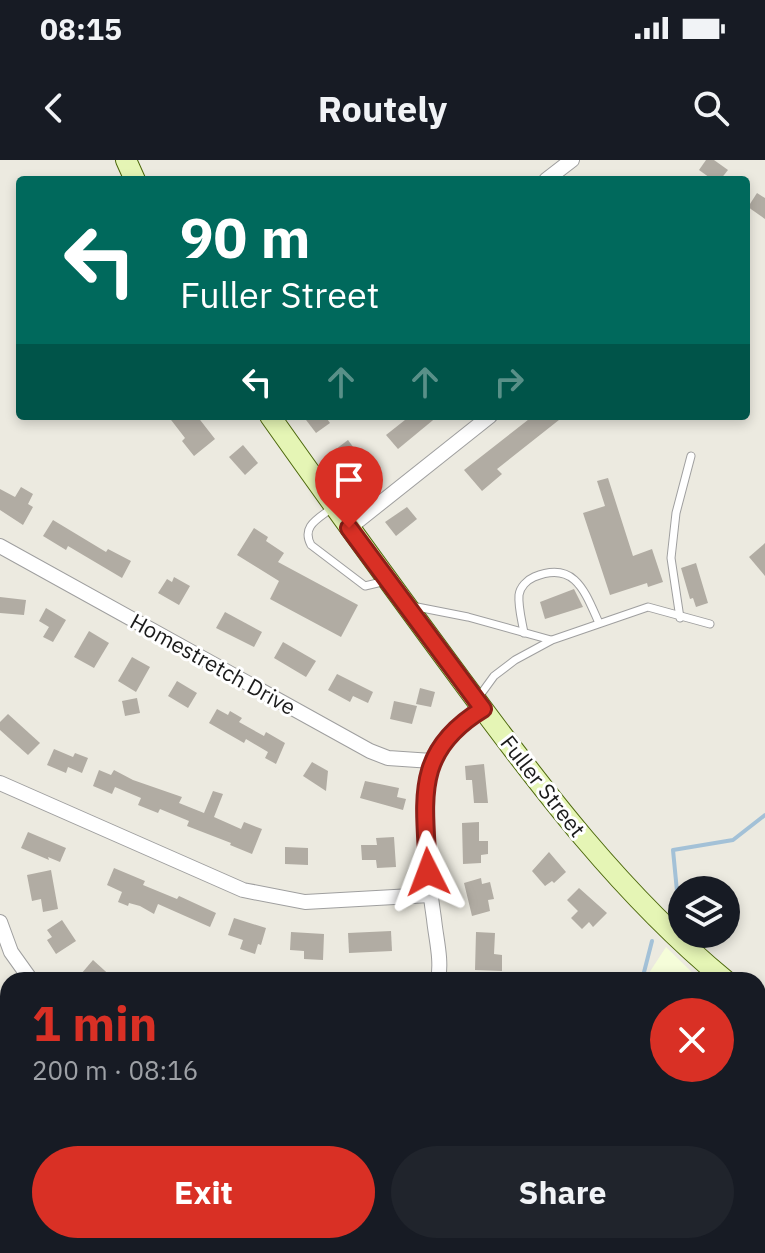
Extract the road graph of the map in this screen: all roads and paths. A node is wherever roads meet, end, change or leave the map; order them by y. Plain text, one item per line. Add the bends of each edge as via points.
1 (572, 160) edge
2 (551, 176) edge
3 (273, 420) edge
4 (485, 420) edge
5 (691, 456) dead end
6 (334, 507) junction
7 (349, 528) junction
8 (0, 546) edge
9 (388, 580) junction
10 (406, 605) junction
11 (680, 618) junction
12 (599, 623) junction
13 (710, 624) dead end
14 (524, 633) junction
15 (552, 640) junction
16 (480, 705) junction
17 (432, 761) junction
18 (0, 783) edge
19 (430, 895) junction
20 (0, 922) edge
21 (25, 972) edge
22 (438, 972) edge
23 (716, 972) edge

1 - 2 street
3 - 6 street, Fuller Street
4 - 7 street
5 - 11 lane via 671,558
6 - 7 street, Fuller Street
6 - 9 lane via 308,529 311,545 367,587
7 - 9 street, Fuller Street
8 - 17 street, Homestretch Drive via 370,751 388,758
9 - 10 street, Fuller Street
10 - 14 lane
10 - 16 street, Fuller Street
11 - 12 lane via 648,607
11 - 13 lane
12 - 14 lane via 576,581 565,573 547,572 526,581 519,594
12 - 15 lane
14 - 15 lane
15 - 16 lane via 494,676
16 - 17 street
16 - 23 street, Fuller Street via 595,852
17 - 19 street via 426,781 425,845
18 - 19 street via 243,890 305,902
19 - 22 street
20 - 21 street

